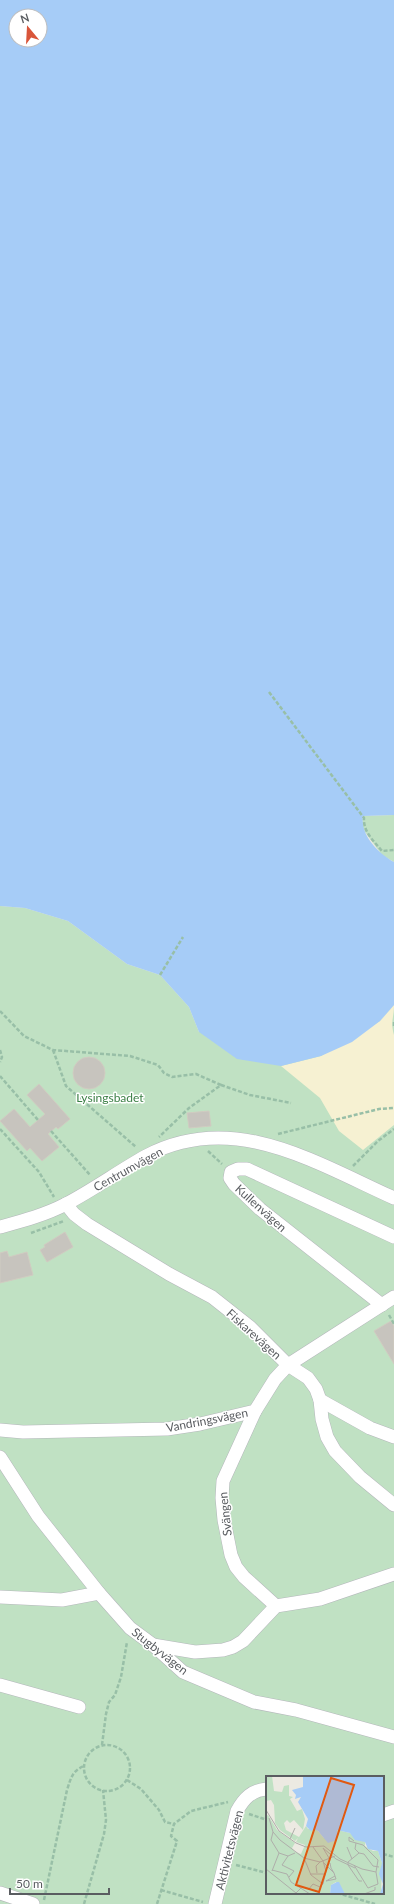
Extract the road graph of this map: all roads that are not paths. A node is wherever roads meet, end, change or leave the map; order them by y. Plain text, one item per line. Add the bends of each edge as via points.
1 (394, 1198) edge
2 (62, 1206) junction
3 (0, 1227) edge
4 (394, 1237) edge
5 (394, 1297) edge
6 (382, 1305) junction
7 (288, 1365) junction
8 (320, 1400) junction
9 (255, 1411) junction
10 (0, 1430) edge
11 (394, 1437) edge
12 (0, 1457) edge
13 (394, 1505) edge
14 (394, 1574) edge
15 (99, 1593) junction
16 (0, 1596) edge
17 (276, 1606) junction
18 (153, 1645) junction
19 (0, 1685) edge
20 (79, 1707) dead end
21 (391, 1734) edge
22 (266, 1789) edge
23 (394, 1811) edge
24 (384, 1815) edge
25 (0, 1893) edge
26 (33, 1904) edge
27 (215, 1904) edge

1 - 2 lane, Centrumvägen via 346,1174 267,1144 231,1137 183,1141 147,1156
2 - 3 lane, Centrumvägen
2 - 7 lane, Fiskarevägen via 169,1274 212,1297 250,1327
4 - 6 lane, Kullenvägen via 247,1169 238,1168 232,1172 230,1178 234,1184 260,1209
5 - 6 lane, Vandringsvägen
6 - 7 lane, Vandringsvägen
7 - 8 lane, Fiskarevägen via 308,1378
7 - 9 lane, Vandringsvägen via 275,1379
8 - 11 lane via 370,1428
8 - 13 lane, Fiskarevägen via 327,1437 335,1451 360,1477
9 - 10 lane, Vandringsvägen via 167,1429 23,1432
9 - 17 lane, Svängen via 223,1481 224,1520 236,1567
12 - 15 lane, Stugbyvägen via 38,1516
14 - 17 lane via 320,1599
15 - 16 lane via 62,1600
15 - 18 lane, Stugbyvägen via 130,1628
17 - 18 lane via 243,1641 233,1647 195,1652
18 - 21 lane, Stugbyvägen via 183,1672 254,1702
19 - 20 lane
22 - 27 lane, Aktivitetsvägen via 250,1794 240,1806
23 - 24 lane
25 - 26 lane

